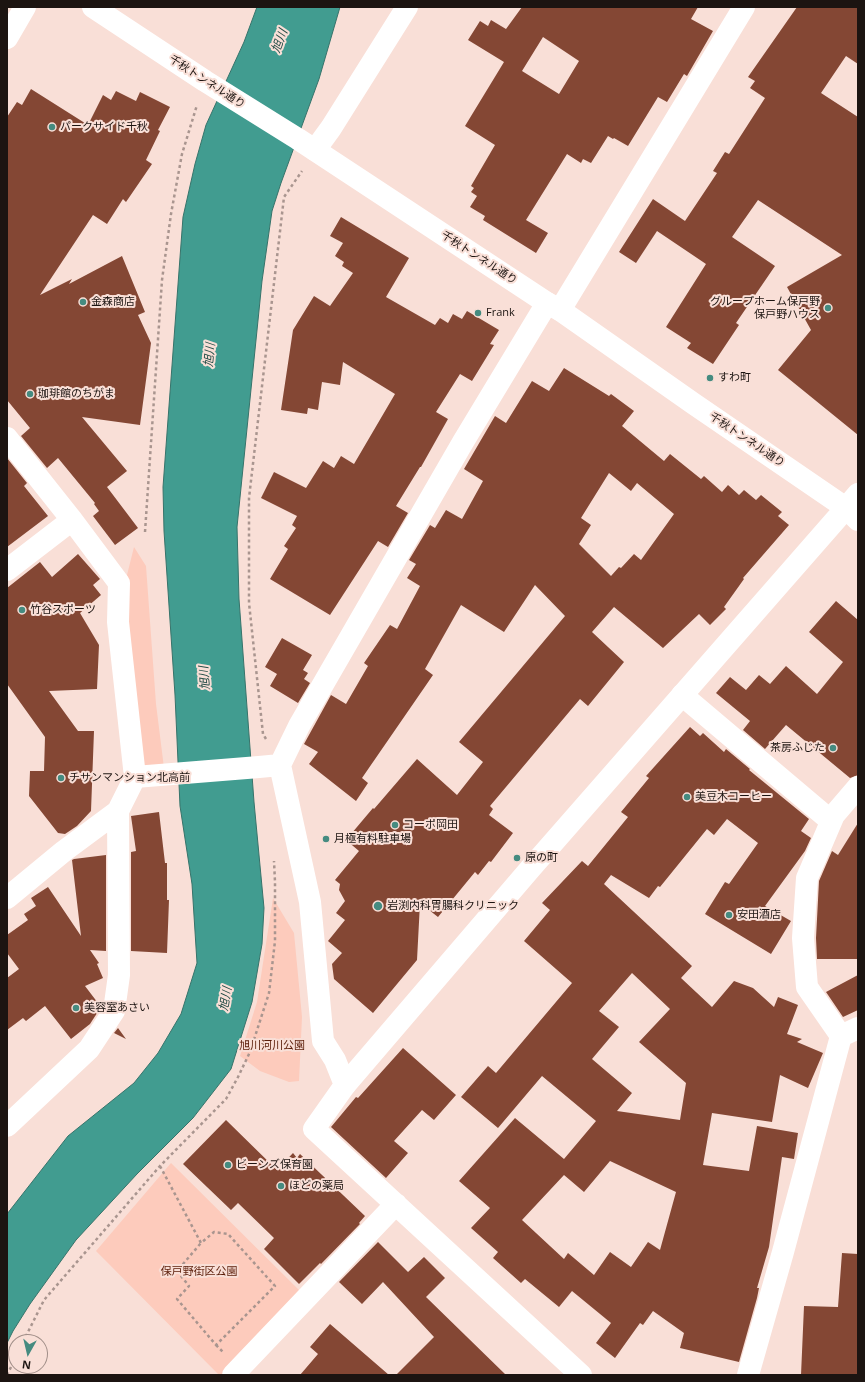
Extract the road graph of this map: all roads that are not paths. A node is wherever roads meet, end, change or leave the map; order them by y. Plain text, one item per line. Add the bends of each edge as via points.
1 (25, 7) edge
2 (93, 7) edge
3 (407, 7) edge
4 (744, 7) edge
5 (7, 38) edge
6 (306, 145) junction
7 (554, 306) junction
8 (7, 438) edge
9 (854, 507) edge
10 (72, 520) junction
11 (7, 570) edge
12 (682, 696) junction
13 (270, 766) junction
14 (135, 776) junction
15 (858, 787) edge
16 (118, 811) junction
17 (831, 821) junction
18 (7, 898) edge
19 (849, 1032) edge
20 (345, 1085) junction
21 (7, 1126) edge
22 (396, 1204) junction
23 (233, 1375) edge
24 (581, 1375) edge
25 (748, 1375) edge

1 - 5 street
2 - 6 street, 千秋トンネル通り
3 - 6 street via 331,128
4 - 7 street
6 - 7 street, 千秋トンネル通り
7 - 9 street, 千秋トンネル通り via 694,404
7 - 13 street via 463,442 299,726
8 - 10 street
9 - 12 street
10 - 11 street
10 - 14 street via 119,583 118,622
12 - 17 street
12 - 20 street
13 - 14 street
13 - 20 street via 310,902 324,1041
14 - 16 street
15 - 17 street
16 - 18 street
16 - 21 street via 119,975 114,1010 90,1049
17 - 19 street via 806,878 802,938 807,987
19 - 25 street
20 - 22 street via 314,1129
22 - 23 street
22 - 24 street

